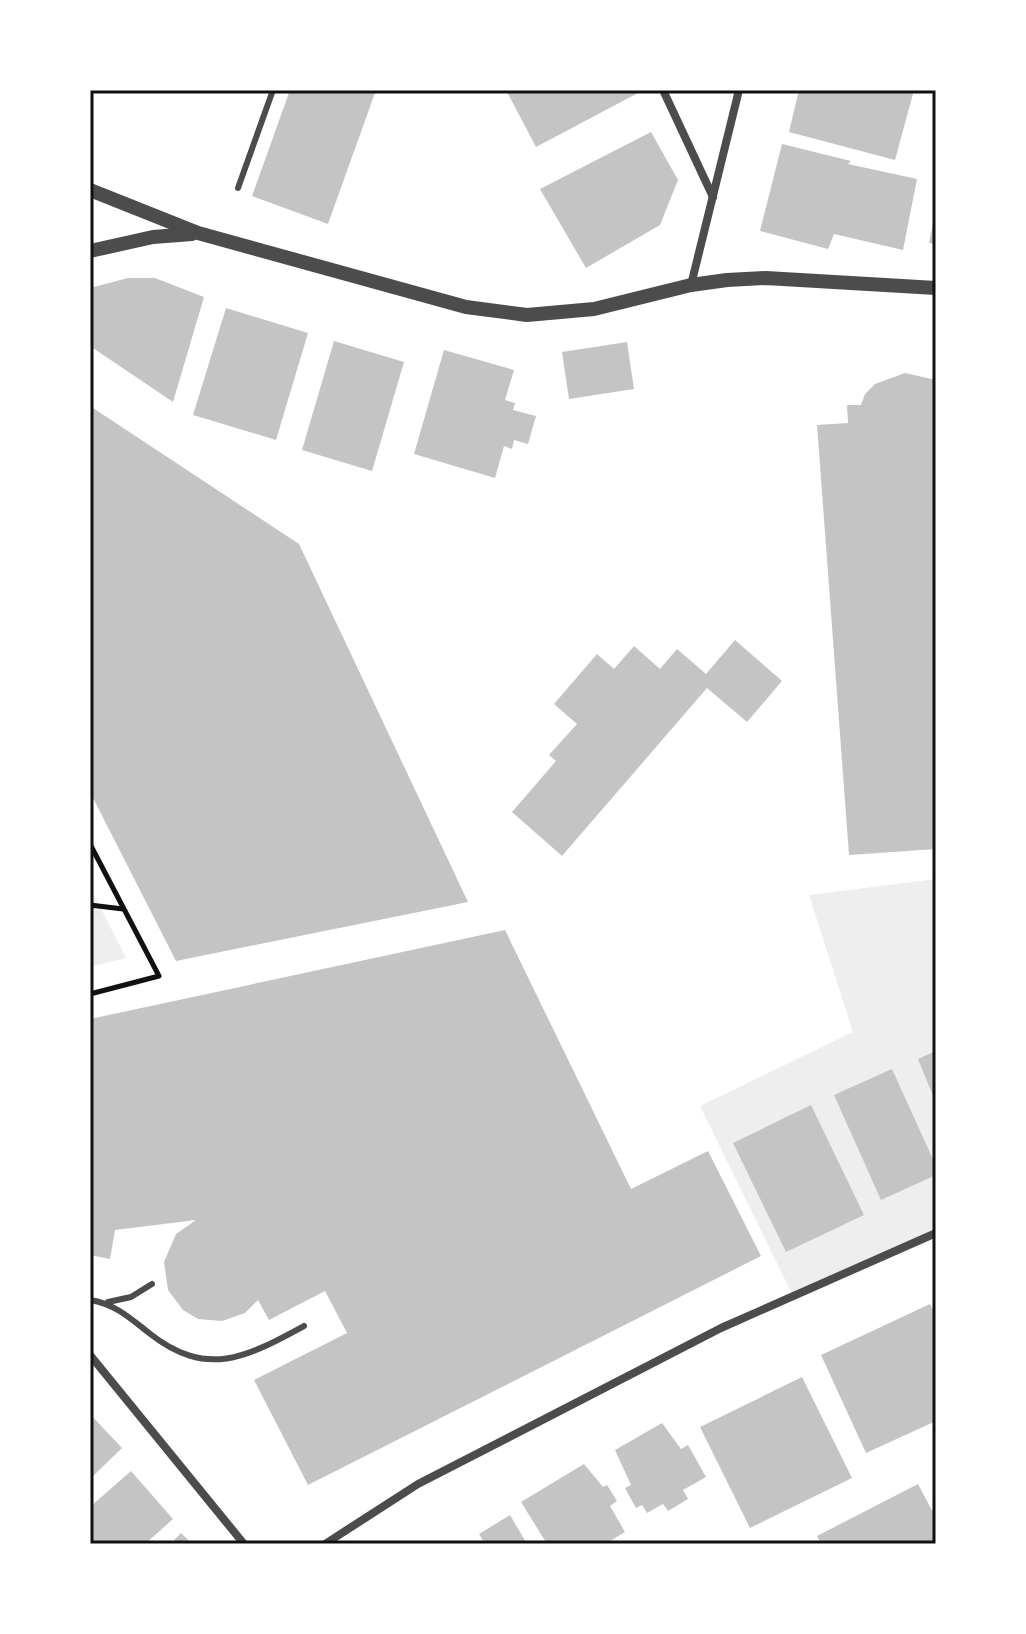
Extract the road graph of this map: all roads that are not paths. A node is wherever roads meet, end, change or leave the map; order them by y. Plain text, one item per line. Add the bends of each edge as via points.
1 (273, 90) edge
2 (663, 90) edge
3 (739, 90) edge
4 (238, 188) dead end
5 (90, 190) edge
6 (713, 197) junction
7 (198, 233) junction
8 (90, 251) edge
9 (691, 285) junction
10 (936, 288) edge
11 (936, 1233) edge
12 (152, 1284) dead end
13 (90, 1300) edge
14 (100, 1302) junction
15 (304, 1326) dead end
16 (90, 1355) edge
17 (244, 1544) edge
18 (325, 1544) edge

1 - 4 lane
2 - 6 street
3 - 6 street
5 - 7 street
6 - 9 street
7 - 8 street
7 - 9 street via 466,307 527,315 594,309
9 - 10 street via 766,278
11 - 18 street via 694,1342 418,1484
12 - 14 lane via 118,1301
13 - 14 lane
14 - 15 lane via 128,1315 161,1343 211,1360 252,1354
16 - 17 street

